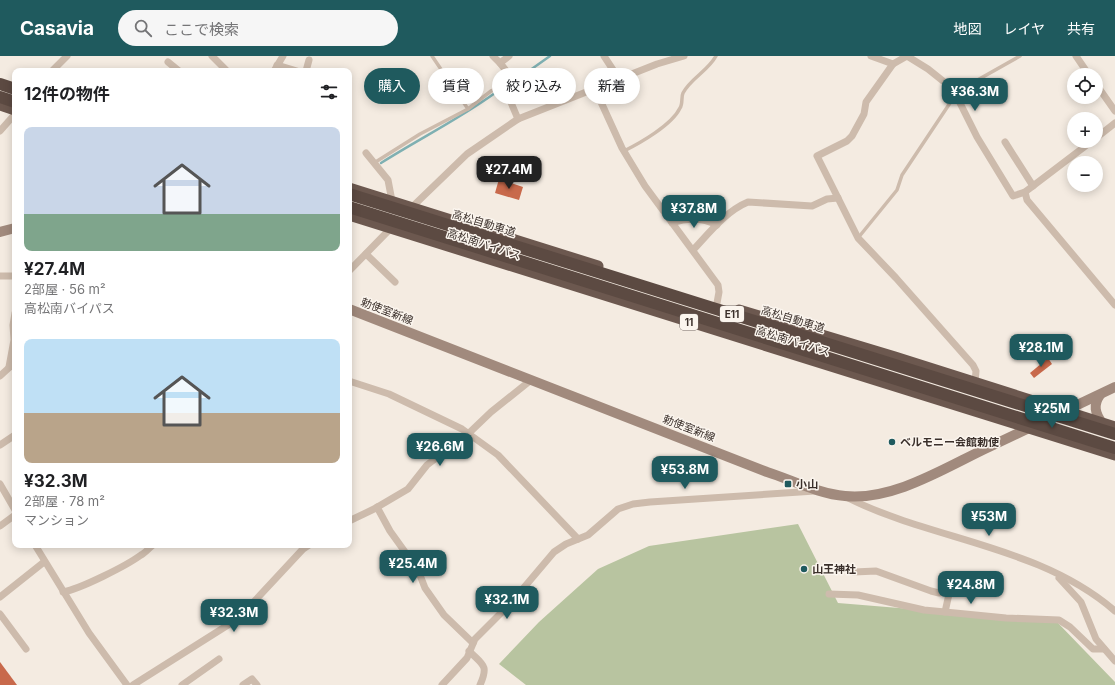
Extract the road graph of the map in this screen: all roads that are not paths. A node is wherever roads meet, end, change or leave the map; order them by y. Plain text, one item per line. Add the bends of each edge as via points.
1 (67, 56) edge
2 (212, 56) edge
3 (283, 56) edge
4 (432, 56) edge
5 (493, 56) edge
6 (509, 56) edge
7 (604, 56) edge
8 (684, 56) edge
9 (716, 56) edge
10 (871, 56) edge
11 (1020, 56) edge
12 (1076, 56) edge
13 (309, 60) dead end
14 (168, 62) dead end
15 (500, 63) junction
16 (893, 64) junction
17 (55, 68) edge
18 (175, 68) edge
19 (224, 68) edge
20 (275, 68) edge
21 (307, 68) edge
22 (504, 68) edge
23 (612, 68) edge
24 (1084, 68) edge
25 (640, 71) edge
26 (0, 79) edge
27 (12, 83) edge
28 (0, 84) edge
29 (12, 88) edge
30 (492, 91) edge
31 (584, 93) edge
32 (955, 94) junction
33 (1103, 94) edge
34 (0, 97) edge
35 (12, 101) edge
36 (512, 104) edge
37 (602, 104) edge
38 (0, 105) edge
39 (12, 109) edge
40 (468, 109) junction
41 (1115, 111) edge
42 (12, 117) edge
43 (518, 119) junction
44 (1115, 123) edge
45 (0, 130) edge
46 (1103, 132) edge
47 (1005, 142) dead end
48 (1083, 148) edge
49 (624, 151) junction
50 (366, 153) dead end
51 (374, 163) junction
52 (1034, 186) junction
53 (352, 189) edge
54 (1025, 192) junction
55 (352, 195) edge
56 (838, 198) junction
57 (392, 201) junction
58 (412, 207) junction
59 (352, 209) edge
60 (352, 216) edge
61 (672, 223) junction
62 (717, 225) junction
63 (390, 228) junction
64 (12, 229) edge
65 (0, 232) edge
66 (858, 238) junction
67 (693, 250) junction
68 (366, 254) junction
69 (352, 268) edge
70 (0, 276) edge
71 (12, 276) edge
72 (395, 282) dead end
73 (717, 304) junction
74 (1115, 305) edge
75 (352, 311) edge
76 (12, 365) edge
77 (0, 376) edge
78 (531, 380) junction
79 (352, 382) edge
80 (975, 382) junction
81 (1115, 387) edge
82 (1100, 395) junction
83 (1065, 411) junction
84 (1102, 423) junction
85 (1115, 427) edge
86 (1029, 428) junction
87 (468, 434) junction
88 (1115, 434) edge
89 (12, 437) edge
90 (0, 445) edge
91 (1115, 448) edge
92 (1115, 455) edge
93 (0, 484) edge
94 (821, 491) junction
95 (844, 496) junction
96 (12, 505) edge
97 (376, 507) junction
98 (12, 517) edge
99 (352, 519) edge
100 (0, 526) edge
101 (578, 540) junction
102 (37, 548) edge
103 (150, 548) edge
104 (304, 548) edge
105 (44, 562) junction
106 (854, 572) dead end
107 (1057, 575) junction
108 (63, 592) junction
109 (829, 594) dead end
110 (0, 597) edge
111 (1115, 611) edge
112 (945, 612) junction
113 (0, 614) edge
114 (473, 643) junction
115 (26, 649) dead end
116 (1104, 649) junction
117 (469, 651) junction
118 (219, 660) dead end
119 (1115, 661) edge
120 (127, 685) edge
121 (133, 685) edge
122 (182, 685) edge
123 (243, 685) edge
124 (257, 685) edge
125 (442, 685) edge
126 (480, 685) edge

1 - 17 street
2 - 19 street
3 - 20 street
4 - 40 lane
5 - 15 street
6 - 15 street
7 - 23 street
8 - 25 street
9 - 49 lane via 711,65 695,78 682,94 681,106 675,114 656,132
10 - 16 street
11 - 32 lane
12 - 24 street
13 - 21 street
14 - 18 street
15 - 22 street
16 - 32 street via 907,56 943,81
16 - 56 street via 866,102 864,114 852,136 817,156
26 - 27 highway
28 - 29 highway
30 - 40 lane
31 - 43 street
32 - 54 street via 977,137 1013,196
32 - 66 lane via 902,175 897,190
33 - 41 street
34 - 35 highway
36 - 43 street
37 - 49 street
38 - 39 highway
40 - 51 lane via 420,134
42 - 45 street
43 - 58 street via 467,154
44 - 46 street
47 - 52 street
48 - 52 street
49 - 61 street
50 - 51 street
51 - 57 street via 388,180
52 - 54 street
53 - 57 highway, 高松南バイパス / 11
54 - 74 street via 1026,200
55 - 88 highway, 高松自動車道 / E11, bridge
56 - 62 street via 812,206 748,202
56 - 66 street
57 - 58 highway, 高松南バイパス / 11
58 - 63 street
58 - 73 highway, 高松南バイパス / 11
59 - 91 highway, E11, bridge
60 - 63 highway, 高松南バイパス / 11
61 - 62 street via 692,219
61 - 67 street
62 - 67 street
63 - 68 street
63 - 86 highway, 高松南バイパス / 11
64 - 65 main road
66 - 80 street via 973,365 976,371
67 - 73 street via 718,285
68 - 69 street
68 - 72 street
70 - 71 street
73 - 80 highway, 高松南バイパス / 11
75 - 78 main road, 勅使室新線
76 - 77 street
78 - 87 street
78 - 94 main road, 勅使室新線
79 - 87 street via 389,394
80 - 83 highway, 高松南バイパス / 11
81 - 82 main road, 勅使室新線
82 - 83 main road, 勅使室新線
82 - 84 main road via 1095,406
83 - 84 highway, 高松南バイパス / 11
83 - 86 main road, 勅使室新線
84 - 85 highway, 高松南バイパス / 11
86 - 92 highway, 高松南バイパス / 11
86 - 95 main road, 勅使室新線 via 897,489 868,496
87 - 97 street via 427,465 408,488
87 - 101 street via 498,455
89 - 90 street
93 - 96 street
94 - 95 main road, 勅使室新線
94 - 101 street via 633,504 618,509 588,536
95 - 107 street via 906,522 1008,553
97 - 99 street
97 - 114 street via 444,615
98 - 100 street
101 - 114 street via 554,552
102 - 105 street
103 - 108 street via 122,566
104 - 121 street via 250,606 228,625
105 - 108 street
105 - 110 street
106 - 112 street via 876,571 923,589 939,593 948,591 950,594
107 - 111 street via 1099,598
107 - 116 street via 1081,602 1088,623
108 - 120 street via 88,633
109 - 112 street via 858,595 924,610
112 - 116 street via 1059,620 1093,649
113 - 115 street
114 - 117 street
116 - 119 street
117 - 125 street via 462,665
117 - 126 street via 485,666 486,673
118 - 122 street
123 - 124 street via 252,679

